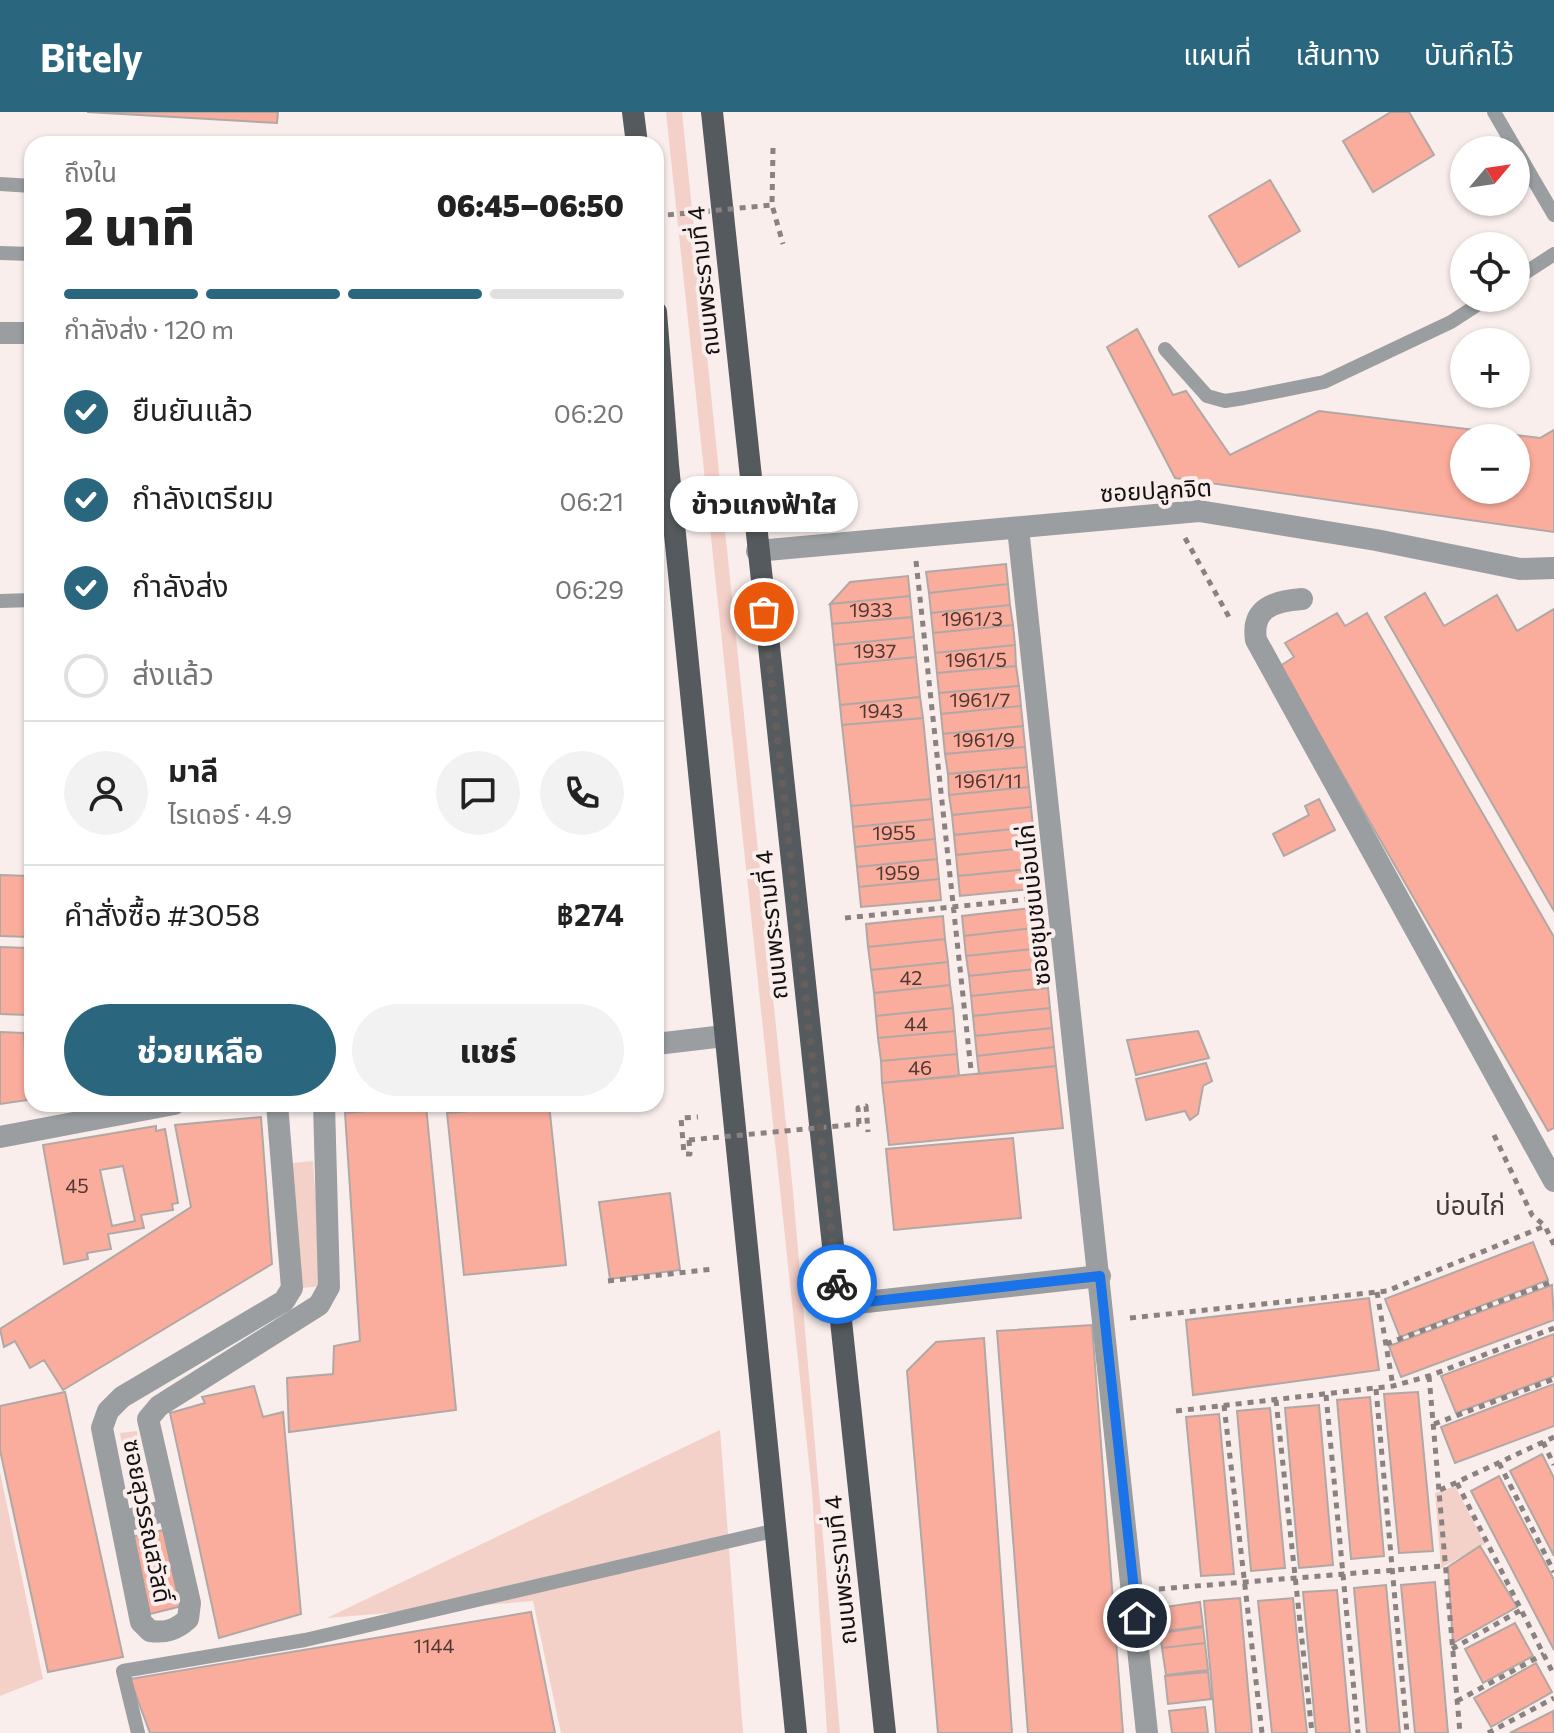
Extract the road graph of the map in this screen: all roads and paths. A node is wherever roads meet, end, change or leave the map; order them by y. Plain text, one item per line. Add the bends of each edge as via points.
1 (633, 112) edge
2 (712, 112) edge
3 (1494, 112) edge
4 (636, 136) edge
5 (773, 148) dead end
6 (0, 184) edge
7 (24, 186) edge
8 (772, 205) junction
9 (664, 215) edge
10 (1554, 215) edge
11 (783, 244) dead end
12 (0, 253) edge
13 (24, 254) edge
14 (1554, 254) edge
15 (1530, 270) edge
16 (1466, 312) edge
17 (0, 333) edge
18 (24, 333) edge
19 (1165, 349) dead end
20 (664, 484) edge
21 (1018, 528) junction
22 (913, 536) junction
23 (757, 551) junction
24 (1554, 568) edge
25 (1302, 599) dead end
26 (24, 600) edge
27 (0, 601) edge
28 (1059, 896) junction
29 (954, 907) junction
30 (845, 918) dead end
31 (724, 1036) junction
32 (664, 1043) edge
33 (971, 1070) dead end
34 (132, 1112) edge
35 (278, 1112) edge
36 (324, 1112) edge
37 (698, 1117) dead end
38 (868, 1132) dead end
39 (0, 1137) edge
40 (1554, 1181) edge
41 (1554, 1245) edge
42 (713, 1269) dead end
43 (1100, 1276) junction
44 (608, 1281) dead end
45 (1554, 1281) edge
46 (1376, 1292) junction
47 (288, 1294) junction
48 (839, 1305) junction
49 (313, 1308) junction
50 (1105, 1321) junction
51 (1554, 1328) edge
52 (1386, 1344) junction
53 (1429, 1376) junction
54 (1554, 1379) edge
55 (1393, 1386) junction
56 (1376, 1389) junction
57 (1326, 1395) junction
58 (1276, 1400) junction
59 (1224, 1405) junction
60 (108, 1411) junction
61 (1176, 1411) dead end
62 (148, 1419) junction
63 (1434, 1424) junction
64 (1554, 1437) edge
65 (1543, 1442) junction
66 (1499, 1463) junction
67 (1554, 1465) edge
68 (1457, 1483) junction
69 (1440, 1490) junction
70 (167, 1510) junction
71 (121, 1522) junction
72 (777, 1530) junction
73 (1444, 1566) junction
74 (1392, 1570) junction
75 (1554, 1572) edge
76 (1344, 1574) junction
77 (1295, 1578) junction
78 (1245, 1582) junction
79 (1134, 1591) junction
80 (1521, 1610) junction
81 (1452, 1649) junction
82 (1544, 1654) junction
83 (1554, 1675) edge
84 (1554, 1698) edge
85 (1457, 1701) junction
86 (138, 1733) edge
87 (796, 1733) edge
88 (885, 1733) edge
89 (1147, 1733) edge
90 (1262, 1733) edge
91 (1312, 1733) edge
92 (1358, 1733) edge
93 (1407, 1733) edge
94 (1460, 1733) edge
95 (1488, 1733) edge

1 - 4 main road
2 - 23 main road, ถนนพระรามที่ 4
3 - 10 lane
5 - 8 path
6 - 7 lane
8 - 9 path, bridge
8 - 11 path
12 - 13 lane
14 - 15 lane
16 - 19 lane via 1324,382 1225,401 1207,396
17 - 18 street
20 - 31 main road
21 - 22 street, ซอยปลูกจิต
21 - 24 street, ซอยปลูกจิต via 1218,512 1520,569
21 - 28 street, ซอยชุมชนบ่อนไก่
22 - 23 street, ซอยปลูกจิต
22 - 29 path
23 - 48 main road, ถนนพระรามที่ 4
25 - 40 street via 1277,601 1260,612 1254,623 1256,640
26 - 27 lane
28 - 29 path
28 - 43 street, ซอยชุมชนบ่อนไก่
29 - 30 path
29 - 33 path
31 - 32 street
31 - 72 main road
34 - 39 street
35 - 47 street via 292,1275
36 - 49 street via 329,1287
37 - 38 path, bridge via 681,1118 684,1154 690,1154 689,1140 859,1124 858,1108 866,1106
41 - 46 path via 1545,1226
42 - 44 path
43 - 48 street
43 - 50 street, ซอยชุมชนบ่อนไก่
45 - 52 path
46 - 50 path
46 - 52 path
47 - 49 street
47 - 60 street, ซอยสุวรรณสวัสดิ์ via 122,1397
48 - 88 main road, ถนนพระรามที่ 4
49 - 62 street, ซอยสุวรรณสวัสดิ์ via 159,1406
50 - 79 street, ซอยชุมชนบ่อนไก่
51 - 53 path
52 - 55 path
53 - 55 path
53 - 63 path
54 - 63 path
55 - 56 path
56 - 57 path
56 - 74 path
57 - 58 path
57 - 76 path
58 - 59 path
58 - 77 path
59 - 61 path
59 - 78 path
60 - 62 street, ซอยสุวรรณสวัสดิ์
60 - 71 street, ซอยสุวรรณสวัสดิ์ via 102,1428
62 - 70 street, ซอยสุวรรณสวัสดิ์
63 - 69 path
64 - 65 path
65 - 66 path
65 - 67 path
66 - 68 path
66 - 75 path
68 - 69 path
68 - 80 path
69 - 73 path
70 - 71 street
70 - 71 street, ซอยสุวรรณสวัสดิ์ via 190,1603 188,1619 163,1633 150,1631 141,1622
72 - 86 lane via 305,1640 123,1671
72 - 87 main road
73 - 74 path
73 - 81 path
74 - 76 path
74 - 93 path
76 - 77 path
76 - 92 path
77 - 78 path
77 - 91 path
78 - 79 path
78 - 90 path
79 - 89 street, ซอยชุมชนบ่อนไก่
80 - 81 path
80 - 82 path
81 - 85 path
82 - 83 path
82 - 85 path
84 - 95 path
85 - 94 path

